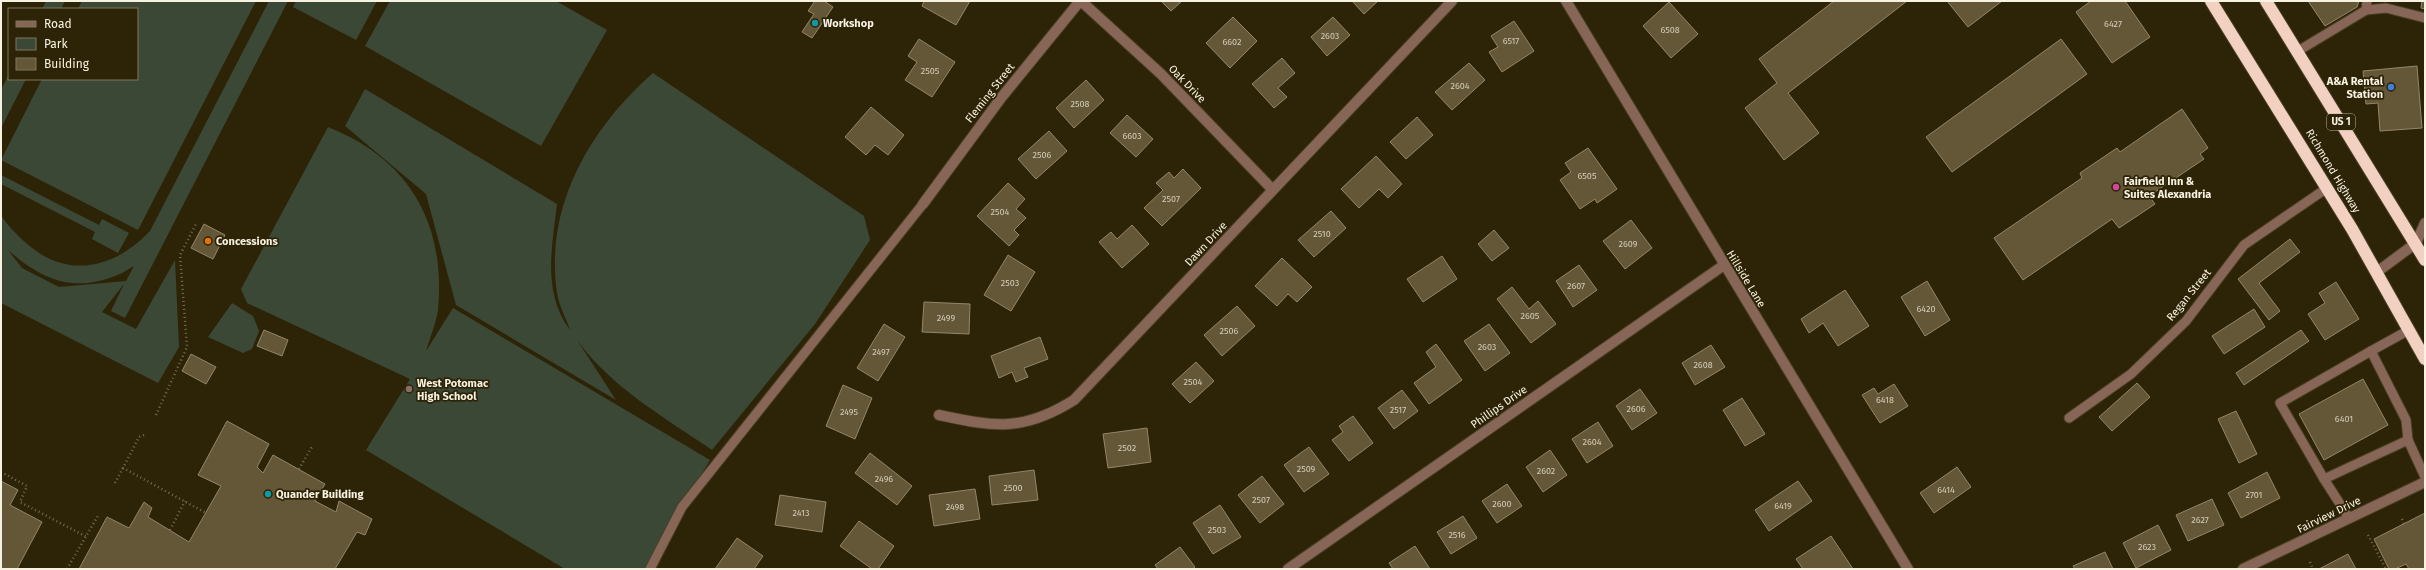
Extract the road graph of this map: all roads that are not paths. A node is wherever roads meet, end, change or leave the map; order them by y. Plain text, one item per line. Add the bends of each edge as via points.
1 (1080, 1) edge
2 (1452, 1) edge
3 (1566, 1) edge
4 (2211, 1) edge
5 (2266, 1) edge
6 (2366, 6) edge
7 (2425, 18) edge
8 (2298, 51) junction
9 (2327, 188) junction
10 (1272, 189) junction
11 (923, 204) joint
12 (2425, 223) edge
13 (2416, 243) junction
14 (2425, 260) edge
15 (1724, 265) junction
16 (2377, 272) junction
17 (2409, 330) junction
18 (2371, 351) junction
19 (2425, 359) edge
20 (940, 415) dead end
21 (2069, 418) dead end
22 (2408, 440) junction
23 (2425, 477) edge
24 (2324, 479) junction
25 (2425, 482) edge
26 (2349, 518) junction
27 (650, 569) edge
28 (1288, 569) edge
29 (1908, 569) edge
30 (2243, 569) edge

1 - 10 street, Oak Drive via 1161,74
1 - 11 street, Fleming Street via 1001,98
2 - 10 street, Dawn Drive
3 - 15 street, Hillside Lane
4 - 9 highway, Richmond Highway
5 - 8 highway, US 1
6 - 7 lane via 2386,8
6 - 8 lane
8 - 13 highway, US 1
9 - 16 highway, Richmond Highway
9 - 21 lane, Regan Street via 2244,245 2186,321 2131,374
10 - 20 street, Dawn Drive via 1074,400 1048,414 1004,426 986,425
11 - 27 lane via 682,507
12 - 13 street
13 - 14 highway, US 1
13 - 16 street
15 - 28 street, Phillips Drive
15 - 29 street, Hillside Lane
16 - 17 highway, Richmond Highway
17 - 18 lane
17 - 19 highway, Richmond Highway
18 - 22 lane via 2406,420
18 - 24 lane via 2280,403
22 - 23 lane
22 - 24 lane
24 - 26 lane
25 - 26 street, Fairview Drive
26 - 30 street, Fairview Drive

